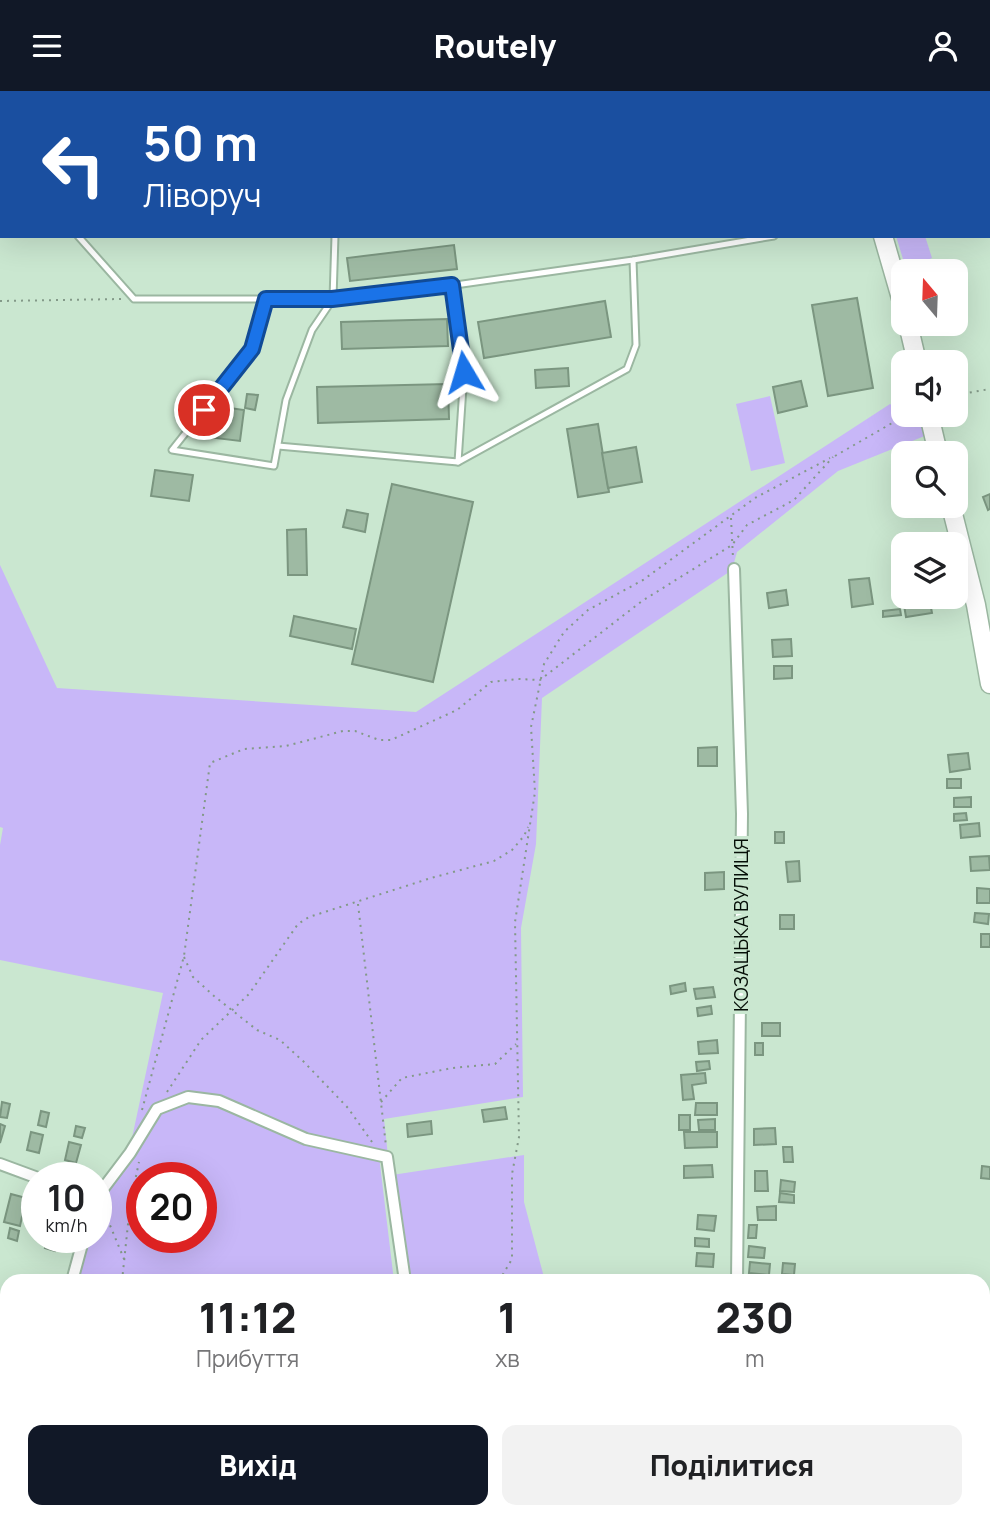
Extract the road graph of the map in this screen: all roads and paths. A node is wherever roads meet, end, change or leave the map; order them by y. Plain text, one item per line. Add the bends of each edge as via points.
1 (80, 238) edge
2 (335, 238) edge
3 (762, 238) edge
4 (884, 238) edge
5 (633, 260) junction
6 (891, 264) edge
7 (452, 285) junction
8 (134, 299) junction
9 (266, 299) junction
10 (332, 299) junction
11 (0, 301) edge
12 (990, 389) edge
13 (968, 392) edge
14 (891, 424) edge
15 (278, 446) junction
16 (833, 457) junction
17 (458, 462) junction
18 (731, 515) junction
19 (954, 518) edge
20 (732, 545) junction
21 (734, 569) joint
22 (540, 680) junction
23 (990, 684) edge
24 (530, 823) junction
25 (358, 903) junction
26 (184, 956) junction
27 (232, 1009) junction
28 (516, 1044) junction
29 (381, 1103) junction
30 (157, 1109) junction
31 (141, 1114) dead end
32 (141, 1152) dead end
33 (387, 1157) junction
34 (0, 1164) edge
35 (21, 1172) edge
36 (112, 1176) edge
37 (112, 1232) edge
38 (80, 1253) edge
39 (124, 1260) junction
40 (74, 1274) edge
41 (123, 1274) edge
42 (404, 1274) edge
43 (503, 1274) edge
44 (737, 1274) edge

1 - 8 lane
2 - 10 lane
3 - 5 lane
4 - 6 main road
5 - 7 lane
5 - 17 lane via 636,345 627,369
7 - 10 lane
7 - 17 lane via 464,372
8 - 9 lane
8 - 11 path
9 - 10 lane
9 - 15 lane via 252,349 172,450 274,466
10 - 15 lane via 312,330 286,400
12 - 13 path
14 - 16 path
15 - 17 lane
16 - 18 path
16 - 20 path via 794,500 747,525
18 - 20 path
18 - 22 path via 643,580 588,610 564,632 544,664
19 - 23 main road
20 - 21 path
20 - 22 path via 642,601
21 - 44 street, КОЗАЦЬКА ВУЛИЦЯ via 742,814
22 - 24 path via 531,727 535,792
22 - 26 path via 491,682 457,710 391,740 343,731 286,746 244,749 210,763
24 - 25 path via 524,837 494,862
24 - 28 path via 515,922
25 - 27 path via 298,924 262,978
25 - 29 path
26 - 27 path via 193,977
26 - 31 path
27 - 30 path via 201,1039
27 - 33 path via 304,1062
28 - 29 path via 495,1064 401,1079
28 - 43 path via 519,1137 512,1174 512,1259
29 - 33 path
30 - 33 street via 188,1097 219,1101 306,1139
30 - 36 street
32 - 39 path
33 - 42 street
34 - 35 street
37 - 39 path
38 - 40 street
39 - 41 path

